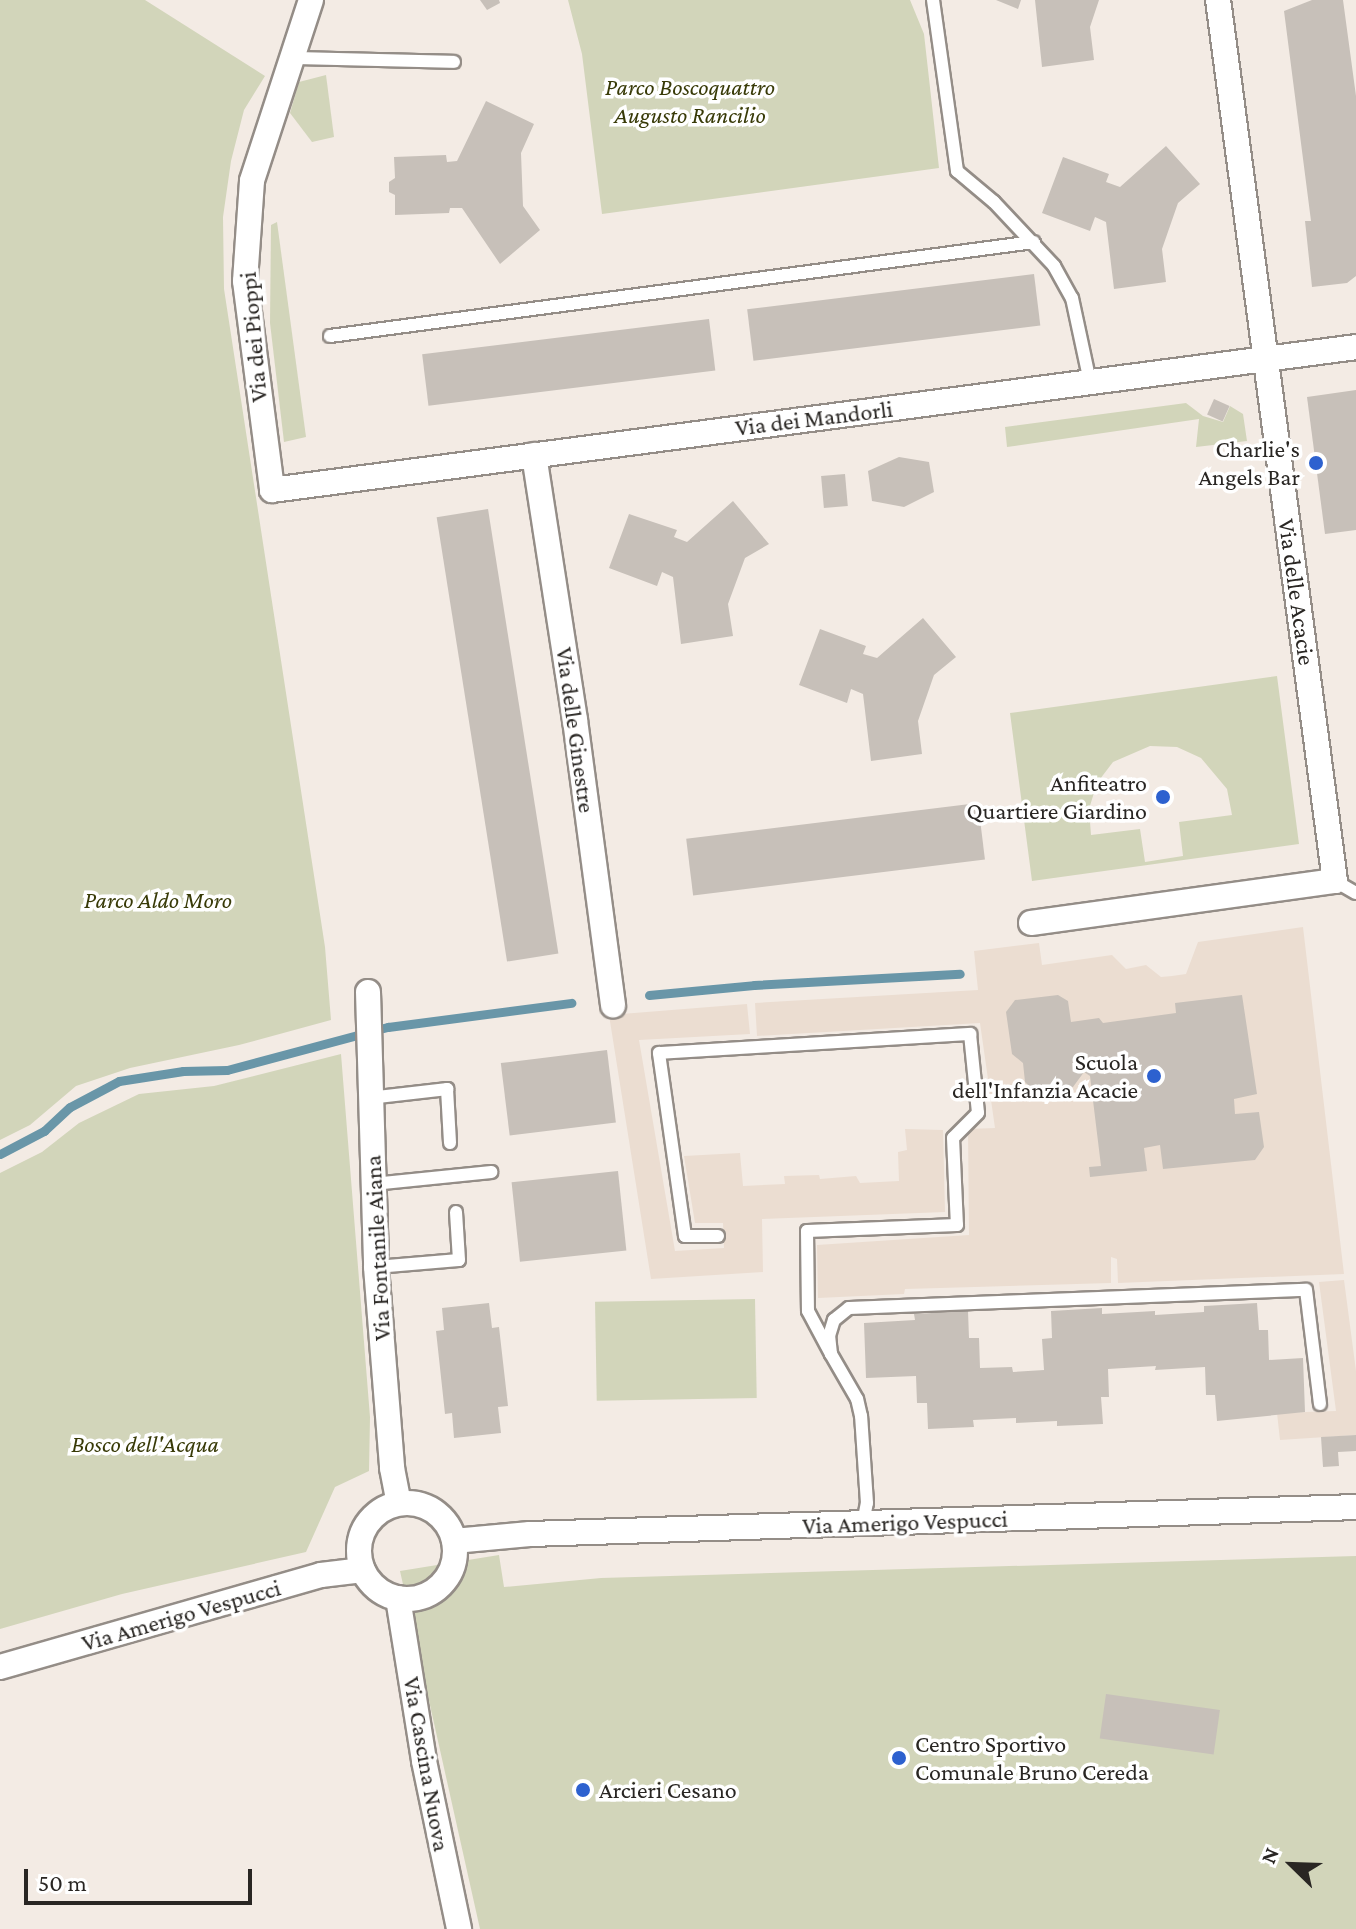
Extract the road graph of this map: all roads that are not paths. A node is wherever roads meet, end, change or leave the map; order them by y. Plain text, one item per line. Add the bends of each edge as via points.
1 (311, 0) edge
2 (933, 0) edge
3 (1218, 0) edge
4 (292, 58) junction
5 (454, 62) dead end
6 (1034, 242) junction
7 (330, 336) dead end
8 (1356, 347) edge
9 (1266, 359) junction
10 (1090, 382) junction
11 (534, 455) junction
12 (272, 490) joint
13 (1345, 887) edge
14 (1031, 923) dead end
15 (368, 992) dead end
16 (613, 1005) dead end
17 (369, 1098) junction
18 (450, 1143) dead end
19 (491, 1172) dead end
20 (373, 1184) junction
21 (456, 1212) dead end
22 (718, 1236) dead end
23 (376, 1267) junction
24 (831, 1354) junction
25 (1320, 1404) dead end
26 (399, 1503) junction
27 (1356, 1507) edge
28 (863, 1523) junction
29 (454, 1541) junction
30 (363, 1570) junction
31 (398, 1598) junction
32 (0, 1667) edge
33 (459, 1929) edge

1 - 4 street, Via dei Pioppi
2 - 6 lane via 957,171
3 - 9 street, Via delle Acacie
4 - 5 lane
4 - 12 street, Via dei Pioppi via 252,181 245,281
6 - 7 lane
6 - 10 lane via 1072,298
8 - 9 street, Via dei Mandorli
9 - 10 street, Via dei Mandorli
9 - 13 street, Via delle Acacie
10 - 11 street, Via dei Mandorli
11 - 12 street, Via dei Mandorli
11 - 16 street, Via delle Ginestre
13 - 14 street, Via delle Acacie
15 - 17 street, Via Fontanile Aiana
17 - 18 lane via 447,1089
17 - 20 street, Via Fontanile Aiana
19 - 20 lane
20 - 23 street, Via Fontanile Aiana
21 - 23 lane via 459,1260
22 - 24 lane via 685,1236 659,1053 970,1034 978,1113 953,1138 957,1225 807,1231 808,1311
23 - 26 street, Via Fontanile Aiana
24 - 25 lane via 834,1320 849,1308 1306,1290
24 - 28 lane via 861,1416 867,1503
26 - 29 street via 428,1507 440,1515
26 - 30 street via 373,1516 364,1528 359,1556
27 - 28 street, Via Amerigo Vespucci
28 - 29 street, Via Amerigo Vespucci
29 - 31 street via 450,1572 442,1585 429,1594
30 - 31 street via 371,1583
30 - 32 street, Via Amerigo Vespucci via 321,1575
31 - 33 street, Via Cascina Nuova

